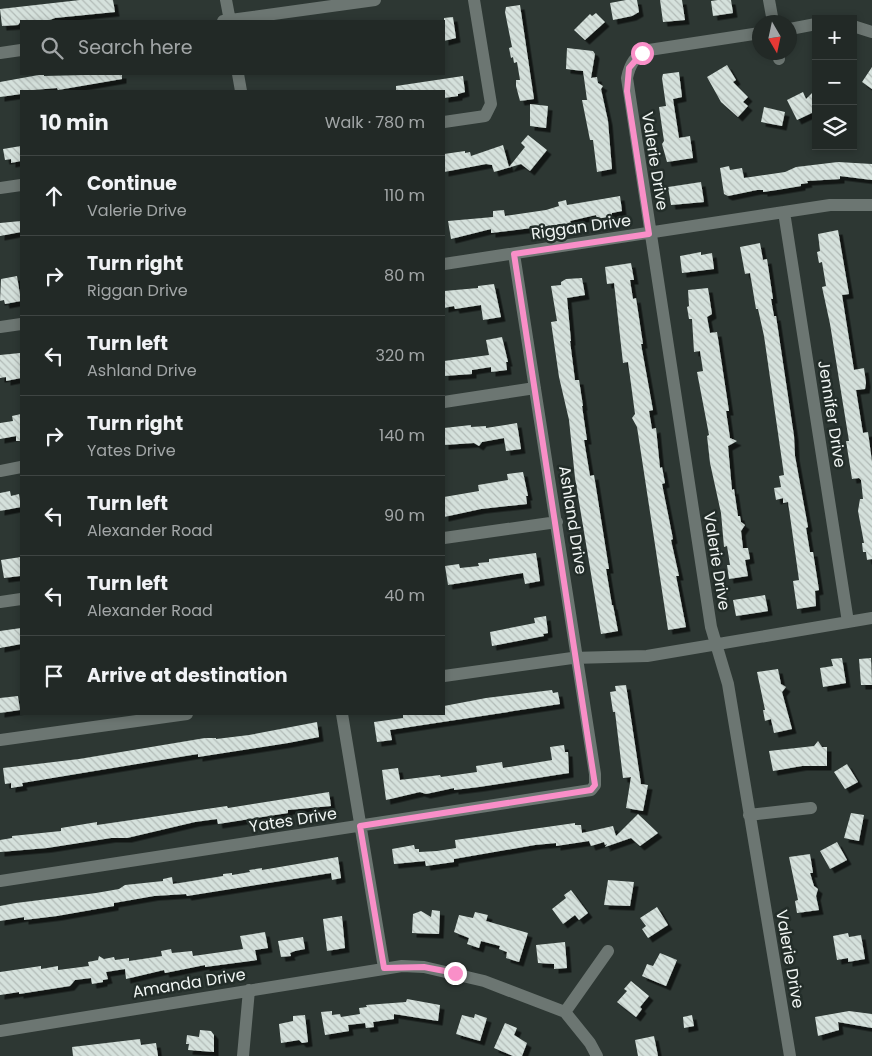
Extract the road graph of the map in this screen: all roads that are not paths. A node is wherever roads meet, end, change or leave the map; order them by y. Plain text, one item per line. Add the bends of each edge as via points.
1 (226, 0) edge
2 (374, 0) edge
3 (474, 0) edge
4 (769, 0) edge
5 (772, 15) edge
6 (228, 20) edge
7 (235, 20) edge
8 (812, 25) edge
9 (857, 27) edge
10 (797, 28) edge
11 (872, 32) edge
12 (752, 34) edge
13 (20, 50) edge
14 (0, 53) edge
15 (238, 75) edge
16 (241, 90) edge
17 (445, 122) edge
18 (20, 185) edge
19 (0, 188) edge
20 (872, 205) edge
21 (784, 212) junction
22 (649, 234) junction
23 (514, 254) junction
24 (445, 264) edge
25 (20, 324) edge
26 (0, 328) edge
27 (536, 388) junction
28 (445, 402) edge
29 (20, 467) edge
30 (0, 471) edge
31 (557, 522) junction
32 (445, 538) edge
33 (20, 599) edge
34 (0, 602) edge
35 (872, 618) edge
36 (848, 622) junction
37 (716, 643) junction
38 (577, 657) junction
39 (445, 676) edge
40 (180, 715) edge
41 (342, 715) edge
42 (0, 740) edge
43 (591, 790) joint
44 (811, 808) dead end
45 (749, 815) junction
46 (360, 826) junction
47 (0, 881) edge
48 (608, 951) dead end
49 (384, 968) junction
50 (249, 990) junction
51 (565, 1012) junction
52 (0, 1031) edge
53 (244, 1056) edge
54 (597, 1056) edge
55 (790, 1056) edge

1 - 6 street
2 - 7 street
3 - 17 street via 490,109 485,116
4 - 5 street
8 - 10 street
9 - 11 street
12 - 22 street, Valerie Drive via 649,50 638,56 629,68 627,91
13 - 14 street
15 - 16 street
18 - 19 street
20 - 21 street, Riggan Drive via 830,205
21 - 22 street, Riggan Drive
21 - 36 street, Jennifer Drive
22 - 23 street, Riggan Drive
22 - 37 street, Valerie Drive via 709,617
23 - 24 street, Riggan Drive
23 - 27 street, Ashland Drive
25 - 26 street
27 - 28 street
27 - 31 street, Ashland Drive
29 - 30 street
31 - 32 street
31 - 38 street, Ashland Drive
33 - 34 street
35 - 36 street
36 - 37 street
37 - 38 street via 647,656
37 - 45 street, Valerie Drive via 728,684
38 - 39 street
38 - 43 street, Ashland Drive via 595,774 595,785
40 - 42 street
41 - 46 street
43 - 46 street, Yates Drive
44 - 45 street
45 - 55 street, Valerie Drive
46 - 47 street, Yates Drive
46 - 49 street
48 - 51 street
49 - 50 street, Amanda Drive
49 - 51 street, Amanda Drive via 424,967 455,973 508,989
50 - 52 street, Amanda Drive
50 - 53 street
51 - 54 street

